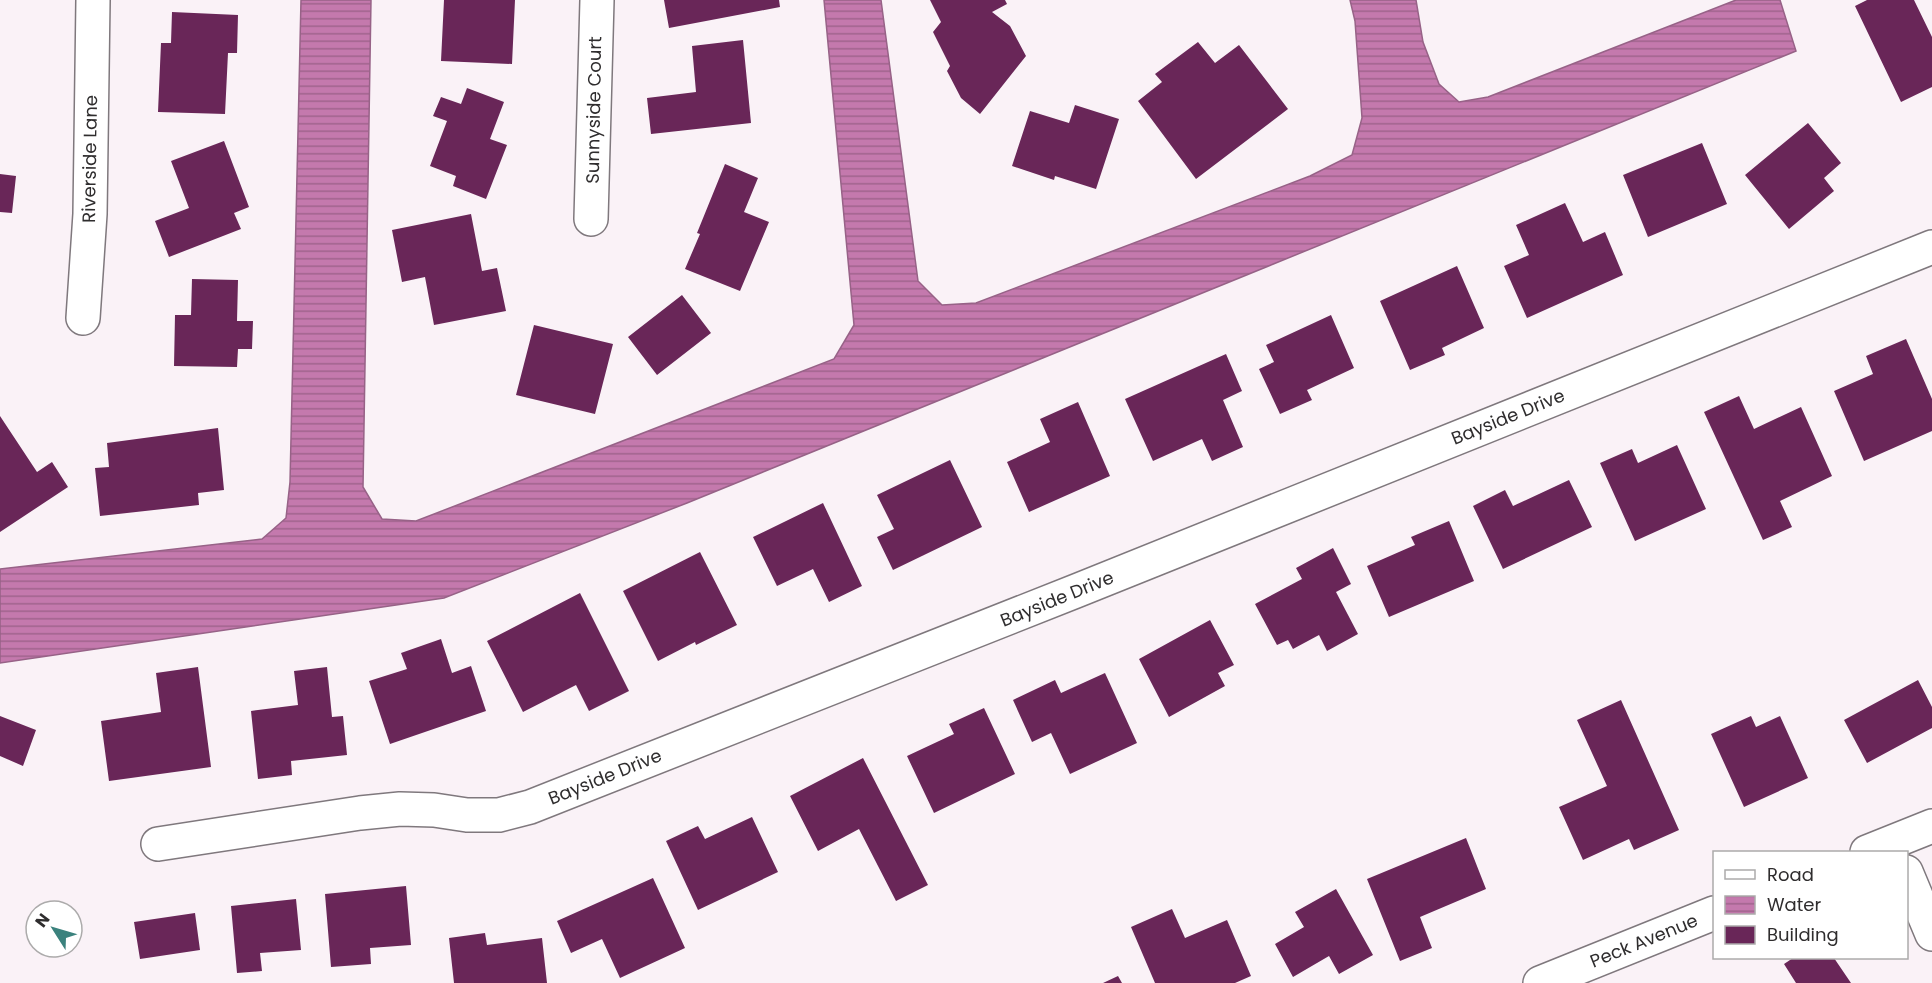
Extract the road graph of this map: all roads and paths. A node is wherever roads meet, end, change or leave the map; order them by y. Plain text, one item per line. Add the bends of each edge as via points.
1 (93, 0) edge
2 (597, 0) edge
3 (591, 219) dead end
4 (1932, 247) edge
5 (83, 318) dead end
6 (1932, 826) edge
7 (158, 844) dead end
8 (1887, 849) edge
9 (1908, 877) edge
10 (1713, 913) edge
11 (1932, 934) edge
12 (1540, 983) edge

1 - 5 street, Riverside Lane via 90,214
2 - 3 street, Sunnyside Court
4 - 7 street, Bayside Drive via 530,807 499,815 400,809
6 - 8 street
9 - 11 street
10 - 12 street, Peck Avenue

